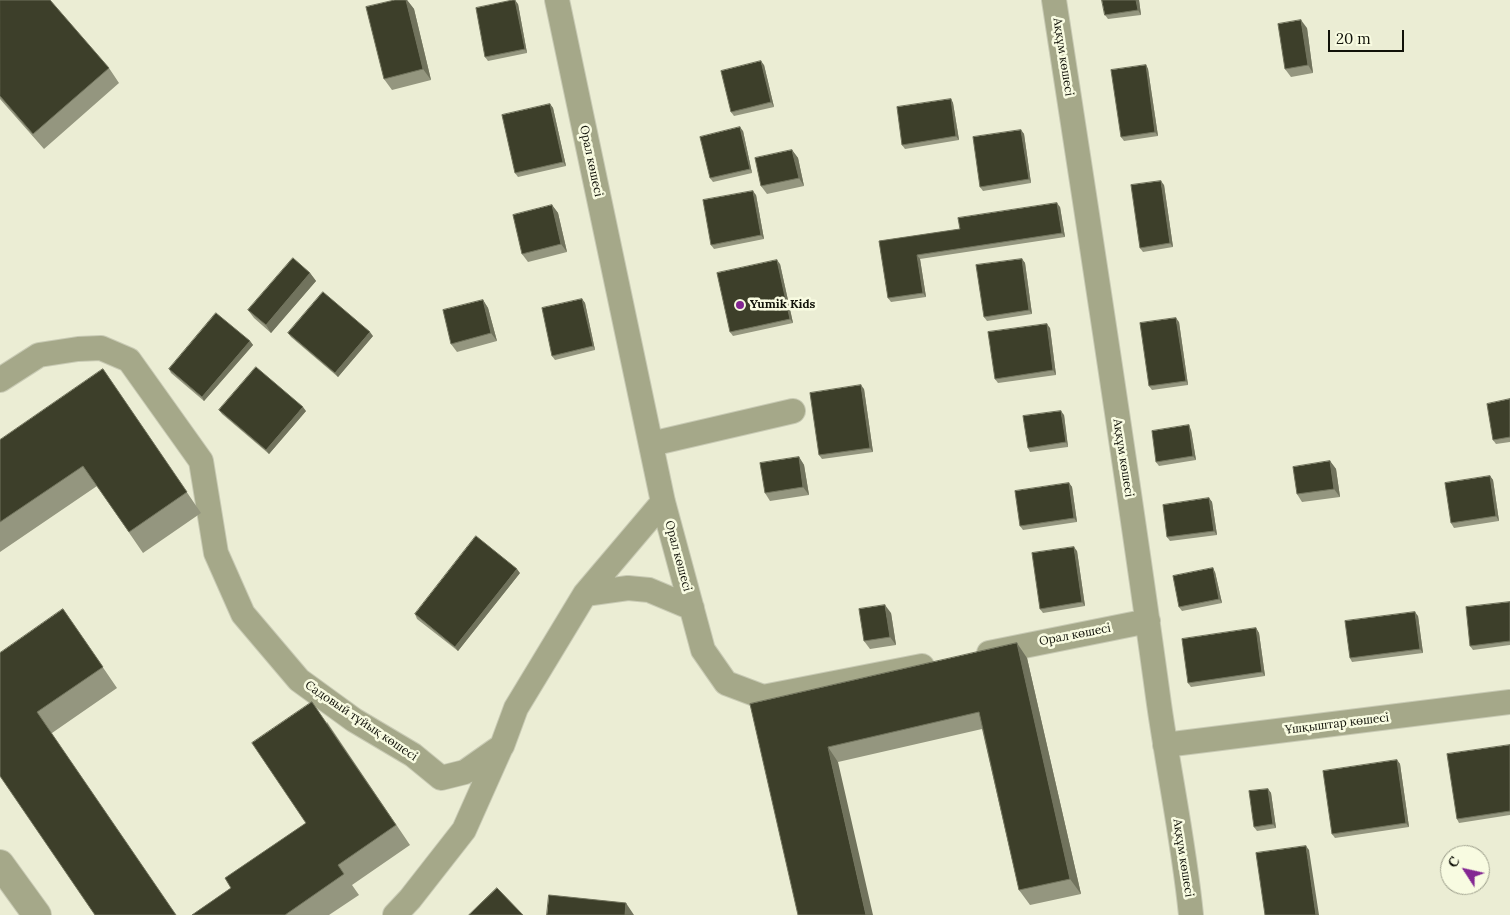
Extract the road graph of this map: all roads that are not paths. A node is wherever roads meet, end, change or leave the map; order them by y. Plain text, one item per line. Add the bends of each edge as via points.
1 (557, 0) edge
2 (1054, 0) edge
3 (0, 380) edge
4 (794, 411) dead end
5 (651, 444) junction
6 (663, 502) junction
7 (585, 594) junction
8 (692, 608) junction
9 (1148, 621) junction
10 (1510, 702) edge
11 (1165, 745) junction
12 (502, 746) junction
13 (0, 864) edge
14 (37, 915) edge
15 (395, 915) edge
16 (1191, 915) edge

1 - 5 street, Орал көшесі
2 - 9 street, Аққұм көшесі
3 - 12 street, Садовый тұйық көшесі via 39,355 101,348 129,360 201,461 216,553 243,614 299,680 354,720 413,755 441,778 465,772
4 - 5 street
5 - 6 street, Орал көшесі
6 - 7 street
6 - 8 street, Орал көшесі
7 - 8 street via 628,588 649,590
7 - 12 street via 516,708
8 - 9 street, Орал көшесі via 703,650 726,683 764,697
9 - 11 street, Аққұм көшесі
10 - 11 street, Ұшқыштар көшесі
11 - 16 street, Аққұм көшесі
12 - 15 street via 464,830
13 - 14 street

